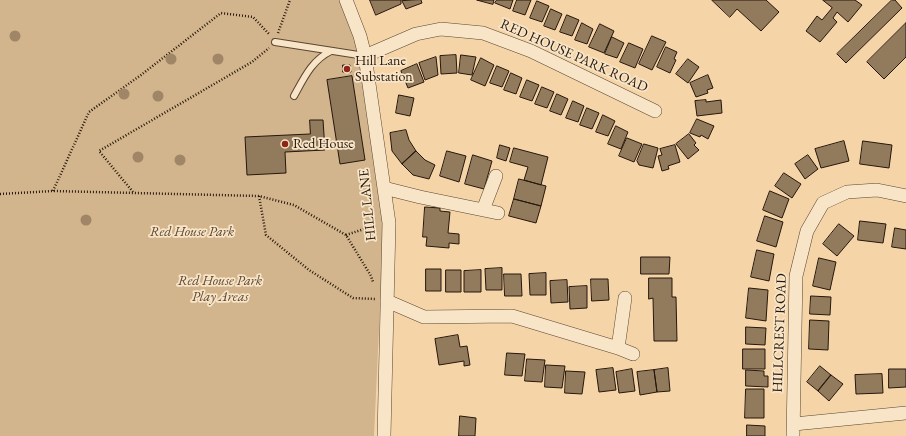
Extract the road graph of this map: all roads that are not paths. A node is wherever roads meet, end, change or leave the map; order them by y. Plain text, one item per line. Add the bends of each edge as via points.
1 (346, 0) edge
2 (275, 42) road end
3 (331, 51) junction
4 (365, 56) junction
5 (294, 96) dead end
6 (655, 111) dead end
7 (496, 176) dead end
8 (384, 188) junction
9 (906, 196) edge
10 (483, 210) junction
11 (498, 213) dead end
12 (625, 298) dead end
13 (387, 301) junction
14 (618, 348) junction
15 (633, 354) dead end
16 (906, 413) edge
17 (793, 430) edge
18 (384, 436) edge

1 - 4 street, HILL LANE
2 - 3 lane
3 - 4 lane
3 - 5 lane via 323,54 310,67
4 - 6 street, RED HOUSE PARK ROAD via 416,34 441,29 483,33 531,51
4 - 8 street, HILL LANE
7 - 10 street
8 - 10 street
8 - 13 street, HILL LANE via 389,223
9 - 17 street, HILLCREST ROAD via 877,190 847,192 822,203 807,231 796,276
10 - 11 street
12 - 14 street
13 - 14 street via 424,317 512,316
13 - 18 street, HILL LANE
14 - 15 street
16 - 17 street

